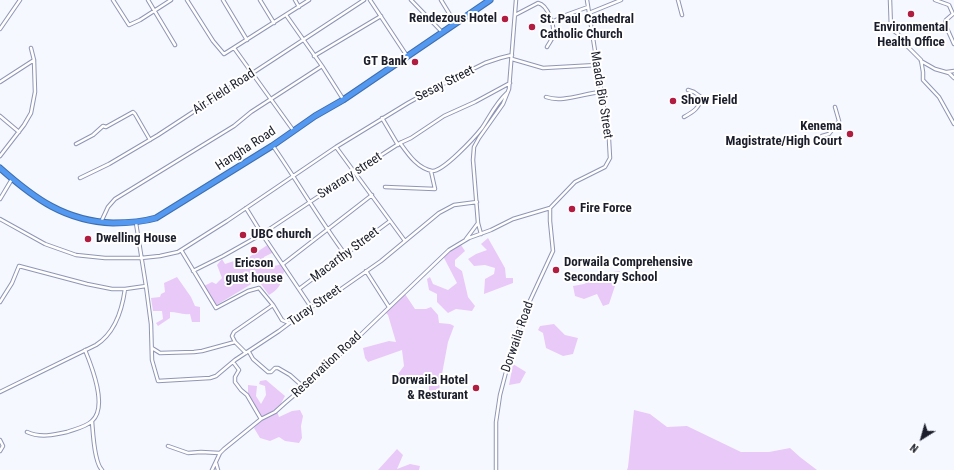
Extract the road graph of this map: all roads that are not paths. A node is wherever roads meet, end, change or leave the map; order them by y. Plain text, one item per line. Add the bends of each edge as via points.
1 (20, 0) edge
2 (113, 0) edge
3 (148, 0) edge
4 (171, 0) edge
5 (187, 0) edge
6 (222, 0) edge
7 (260, 0) edge
8 (295, 0) edge
9 (309, 0) edge
10 (364, 0) edge
11 (370, 0) edge
12 (410, 0) edge
13 (441, 0) edge
14 (490, 0) edge
15 (516, 0) edge
16 (587, 0) edge
17 (621, 0) edge
18 (678, 0) edge
19 (890, 0) edge
20 (935, 0) edge
21 (299, 7) junction
22 (588, 7) junction
23 (154, 11) junction
24 (589, 13) junction
25 (286, 15) junction
26 (682, 15) dead end
27 (381, 16) junction
28 (514, 16) junction
29 (552, 22) junction
30 (274, 23) junction
31 (455, 23) junction
32 (0, 29) edge
33 (442, 32) junction
34 (247, 40) junction
35 (303, 40) junction
36 (954, 44) edge
37 (175, 45) dead end
38 (547, 47) dead end
39 (31, 48) dead end
40 (234, 48) junction
41 (314, 56) junction
42 (407, 56) junction
43 (512, 57) junction
44 (34, 60) junction
45 (921, 60) junction
46 (597, 65) junction
47 (322, 66) junction
48 (954, 71) edge
49 (945, 72) junction
50 (252, 74) junction
51 (954, 77) edge
52 (0, 82) edge
53 (510, 83) junction
54 (688, 90) dead end
55 (602, 92) junction
56 (507, 93) junction
57 (546, 97) dead end
58 (271, 100) junction
59 (343, 100) junction
60 (835, 107) dead end
61 (0, 116) edge
62 (684, 117) dead end
63 (382, 118) junction
64 (954, 124) edge
65 (293, 130) junction
66 (19, 132) junction
67 (474, 136) junction
68 (822, 136) dead end
69 (479, 138) junction
70 (150, 140) junction
71 (76, 144) dead end
72 (399, 144) junction
73 (272, 146) junction
74 (336, 147) junction
75 (0, 156) edge
76 (0, 168) edge
77 (432, 171) junction
78 (355, 172) junction
79 (294, 176) junction
80 (80, 178) dead end
81 (12, 179) junction
82 (385, 187) dead end
83 (372, 195) junction
84 (0, 199) edge
85 (310, 202) junction
86 (477, 202) junction
87 (246, 208) junction
88 (550, 208) junction
89 (0, 219) edge
90 (390, 221) junction
91 (101, 222) junction
92 (136, 223) junction
93 (478, 223) junction
94 (327, 230) junction
95 (262, 234) junction
96 (481, 234) junction
97 (405, 240) junction
98 (465, 240) junction
99 (181, 250) junction
100 (345, 254) junction
101 (141, 258) junction
102 (283, 264) junction
103 (193, 271) junction
104 (366, 271) junction
105 (146, 286) junction
106 (125, 289) junction
107 (299, 289) junction
108 (0, 302) edge
109 (273, 305) junction
110 (311, 307) junction
111 (389, 307) junction
112 (290, 323) junction
113 (235, 342) junction
114 (152, 348) junction
115 (85, 350) junction
116 (248, 352) junction
117 (233, 362) junction
118 (305, 386) junction
119 (0, 392) edge
120 (261, 418) junction
121 (92, 421) junction
122 (28, 432) dead end
123 (0, 440) edge
124 (168, 446) dead end
125 (0, 451) edge
126 (220, 453) junction
127 (216, 463) junction
128 (102, 470) edge
129 (212, 470) edge
130 (218, 470) edge
131 (496, 470) edge

1 - 32 street
2 - 23 street via 129,25
3 - 23 street
4 - 23 street
5 - 40 street via 222,53 225,54
6 - 34 street
7 - 30 street
8 - 21 street
9 - 21 street
10 - 35 street, Air Field Road
11 - 27 street
12 - 33 street
13 - 31 street
14 - 31 highway, Hangha Road
15 - 28 street
16 - 22 street, Maada Bio Street
17 - 24 street
18 - 26 street
19 - 45 street via 890,29 898,34
20 - 36 street via 949,5 953,14 945,24
21 - 25 street
22 - 24 street, Maada Bio Street
22 - 29 street
23 - 37 street
24 - 46 street, Maada Bio Street
25 - 30 street
25 - 35 street
27 - 41 street
27 - 42 street
28 - 29 street via 539,3
28 - 43 street
29 - 38 street via 553,33
30 - 34 street
31 - 33 highway, Hangha Road
33 - 42 highway, Hangha Road
34 - 40 street
35 - 41 street
35 - 50 street, Air Field Road
39 - 44 street
40 - 50 street
41 - 47 street
42 - 59 highway, Hangha Road
43 - 46 street via 543,68
43 - 53 street
43 - 63 street, Sesay Street via 490,61
44 - 52 street
44 - 66 street via 35,92 32,108 29,118
45 - 49 street
45 - 64 street via 923,80 939,97
46 - 55 street, Maada Bio Street
47 - 58 street
47 - 59 street
48 - 49 street
49 - 51 street
50 - 58 street
50 - 70 street, Air Field Road
53 - 56 street
53 - 72 street, Swarary street via 444,116
54 - 62 street via 701,97 698,108
55 - 57 street via 566,98
55 - 88 street, Maada Bio Street via 610,158 605,167 569,187
56 - 67 street
56 - 69 street via 503,104
58 - 65 street
58 - 91 street via 234,126 115,199
59 - 65 highway, Hangha Road
60 - 68 street via 839,121 830,134
61 - 66 street
63 - 72 street
63 - 74 street, Sesay Street
65 - 73 highway, Hangha Road
66 - 75 street
67 - 69 street
67 - 77 street via 445,166
69 - 86 street via 474,147
70 - 71 street via 133,112 106,127 103,126
70 - 80 street, Air Field Road
72 - 77 street via 420,166
72 - 78 street, Swarary street
73 - 79 street
73 - 92 highway, Hangha Road via 164,214
74 - 78 street
74 - 79 street, Sesay Street
76 - 81 highway, Hangha Road
77 - 82 street via 434,189
78 - 83 street
78 - 85 street, Swarary street
79 - 85 street
79 - 87 street, Sesay Street
81 - 84 street
81 - 91 highway, Hangha Road via 58,211 81,219
83 - 90 street
83 - 94 street
85 - 94 street
85 - 95 street, Swarary street
86 - 93 street
86 - 97 street, Turay Street via 454,205 439,213
87 - 95 street
87 - 99 street, Sesay Street
88 - 96 street via 516,218
88 - 131 street, Dorwaila Road via 553,251 528,304 513,345 496,422
89 - 101 street, Sesay Street via 45,244 70,253 105,258
90 - 97 street
90 - 100 street, Macarthy Street
91 - 92 highway, Hangha Road
92 - 101 street
93 - 96 street
93 - 98 street
94 - 100 street
94 - 102 street
95 - 102 street
95 - 103 street, Swarary street
96 - 98 street
97 - 104 street, Turay Street
98 - 111 street, Reservation Road via 450,250
99 - 101 street, Sesay Street
99 - 103 street
100 - 107 street, Macarthy Street
101 - 105 street
102 - 107 street
103 - 109 street via 216,309 256,288 261,290
104 - 110 street, Turay Street via 321,303
104 - 111 street
105 - 106 street
105 - 114 street via 152,324
106 - 108 street via 82,283 19,266
106 - 115 street via 115,324 103,340
107 - 110 street
109 - 112 street via 282,320
109 - 113 street via 234,332 232,336
110 - 112 street, Turay Street
111 - 118 street, Reservation Road
112 - 116 street, Turay Street
113 - 114 street via 194,352 160,353
113 - 116 street
114 - 117 street, Turay Street via 152,364 159,381 210,378
115 - 119 street
115 - 121 street via 95,378 99,400 98,413
116 - 117 street, Turay Street
116 - 118 street via 268,372 278,368
117 - 120 street via 239,370 235,382 247,395
118 - 120 street, Reservation Road via 275,412
120 - 126 street, Reservation Road
121 - 122 street via 49,436
121 - 128 street via 97,457
123 - 125 street via 3,446
124 - 126 street via 188,453
126 - 127 street
127 - 129 street
127 - 130 street

